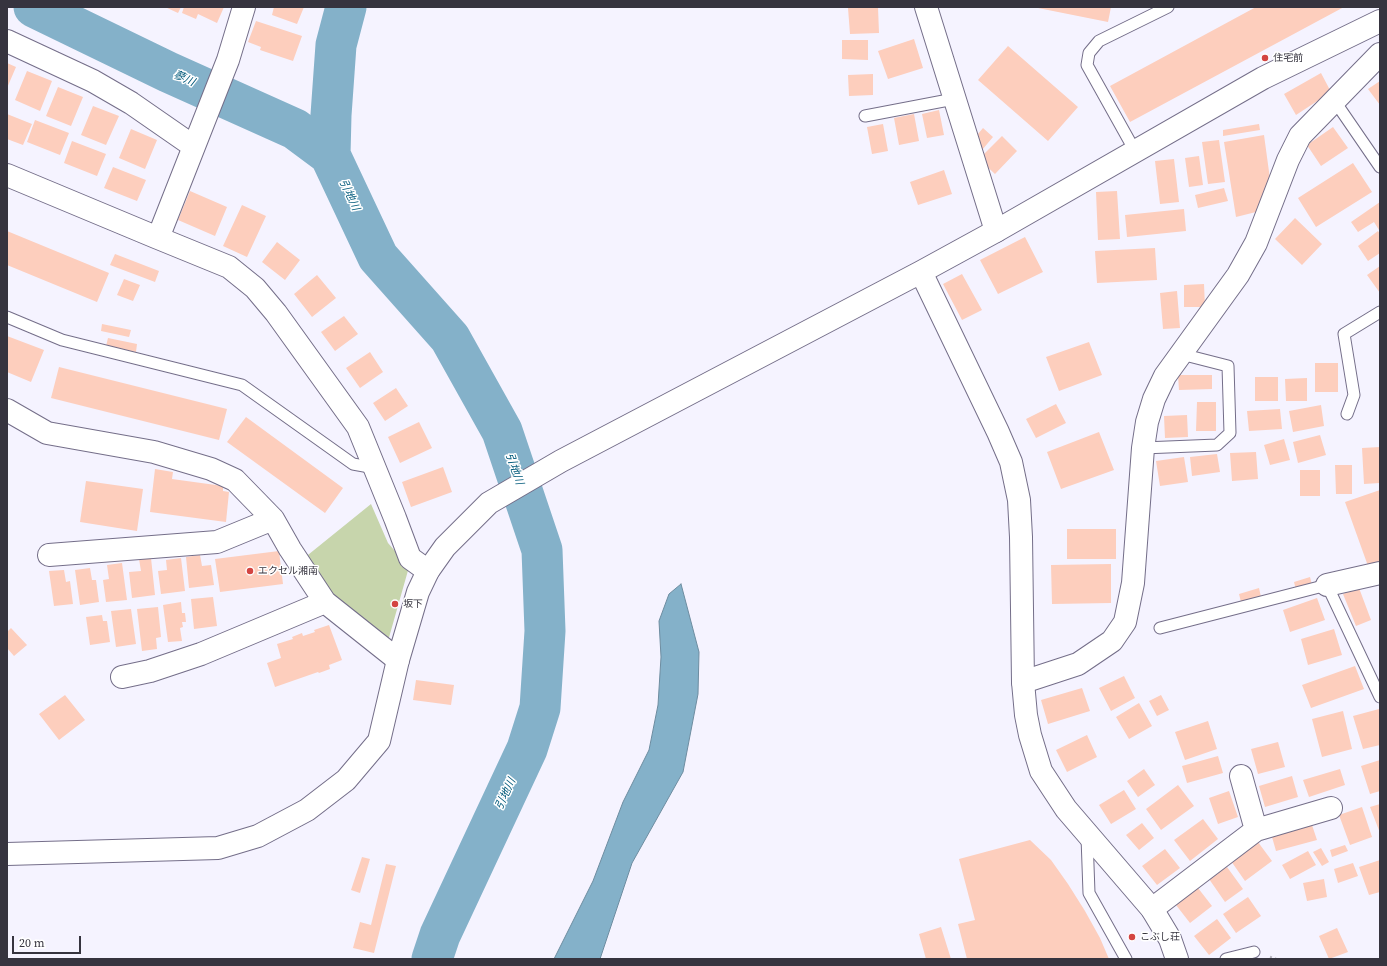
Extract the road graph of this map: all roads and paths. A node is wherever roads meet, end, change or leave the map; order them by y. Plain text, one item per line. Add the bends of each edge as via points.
1 (244, 7) edge
2 (926, 7) edge
3 (1168, 7) edge
4 (1380, 21) edge
5 (7, 41) edge
6 (1380, 54) edge
7 (954, 99) junction
8 (1334, 100) junction
9 (865, 116) dead end
10 (193, 146) junction
11 (1135, 151) junction
12 (1380, 167) edge
13 (7, 175) edge
14 (996, 231) junction
15 (158, 238) junction
16 (921, 272) junction
17 (1380, 312) edge
18 (7, 317) edge
19 (1181, 354) junction
20 (7, 410) edge
21 (1347, 414) dead end
22 (1143, 448) junction
23 (375, 468) junction
24 (273, 519) junction
25 (49, 555) dead end
26 (428, 571) junction
27 (1380, 572) edge
28 (1328, 586) junction
29 (324, 602) junction
30 (1160, 628) dead end
31 (398, 660) junction
32 (122, 677) dead end
33 (1023, 682) junction
34 (1380, 697) edge
35 (1241, 776) dead end
36 (1331, 808) dead end
37 (1256, 830) junction
38 (1087, 832) junction
39 (7, 854) edge
40 (1152, 909) junction
41 (1254, 952) dead end
42 (1126, 959) edge
43 (1177, 959) edge
44 (1226, 959) edge

1 - 10 street via 228,60
2 - 7 street
3 - 11 lane via 1099,41 1089,53 1086,65
4 - 11 street via 1263,78
5 - 10 street via 93,81 131,103
6 - 8 street
7 - 9 lane
7 - 14 street
8 - 12 lane
8 - 19 street via 1300,136 1256,243 1242,269
10 - 15 street
11 - 14 street
13 - 15 street
14 - 16 street
15 - 23 street via 229,267 255,288 358,427
16 - 26 street via 550,468 489,503 444,547
16 - 33 street via 1011,462 1020,500
17 - 21 lane via 1344,334 1354,395
18 - 23 lane via 62,340 242,384 353,464
19 - 22 street via 1165,376 1154,400
19 - 22 lane via 1228,366 1230,433 1218,445
20 - 24 street via 47,433 154,452 211,469 235,480
22 - 33 street via 1133,583 1125,622 1112,641 1078,664
23 - 26 street via 410,558
24 - 25 street via 217,542
24 - 29 street
26 - 31 street via 418,592
27 - 28 street
28 - 30 lane
28 - 34 lane
29 - 31 street
29 - 32 street via 201,654 150,671
31 - 39 street via 379,741 346,780 307,810 258,836 218,848
33 - 38 street via 1030,736 1041,771 1066,809
35 - 37 street
36 - 37 street
37 - 40 street
38 - 40 street
38 - 42 lane via 1089,893
40 - 43 street via 1170,940
41 - 44 lane

